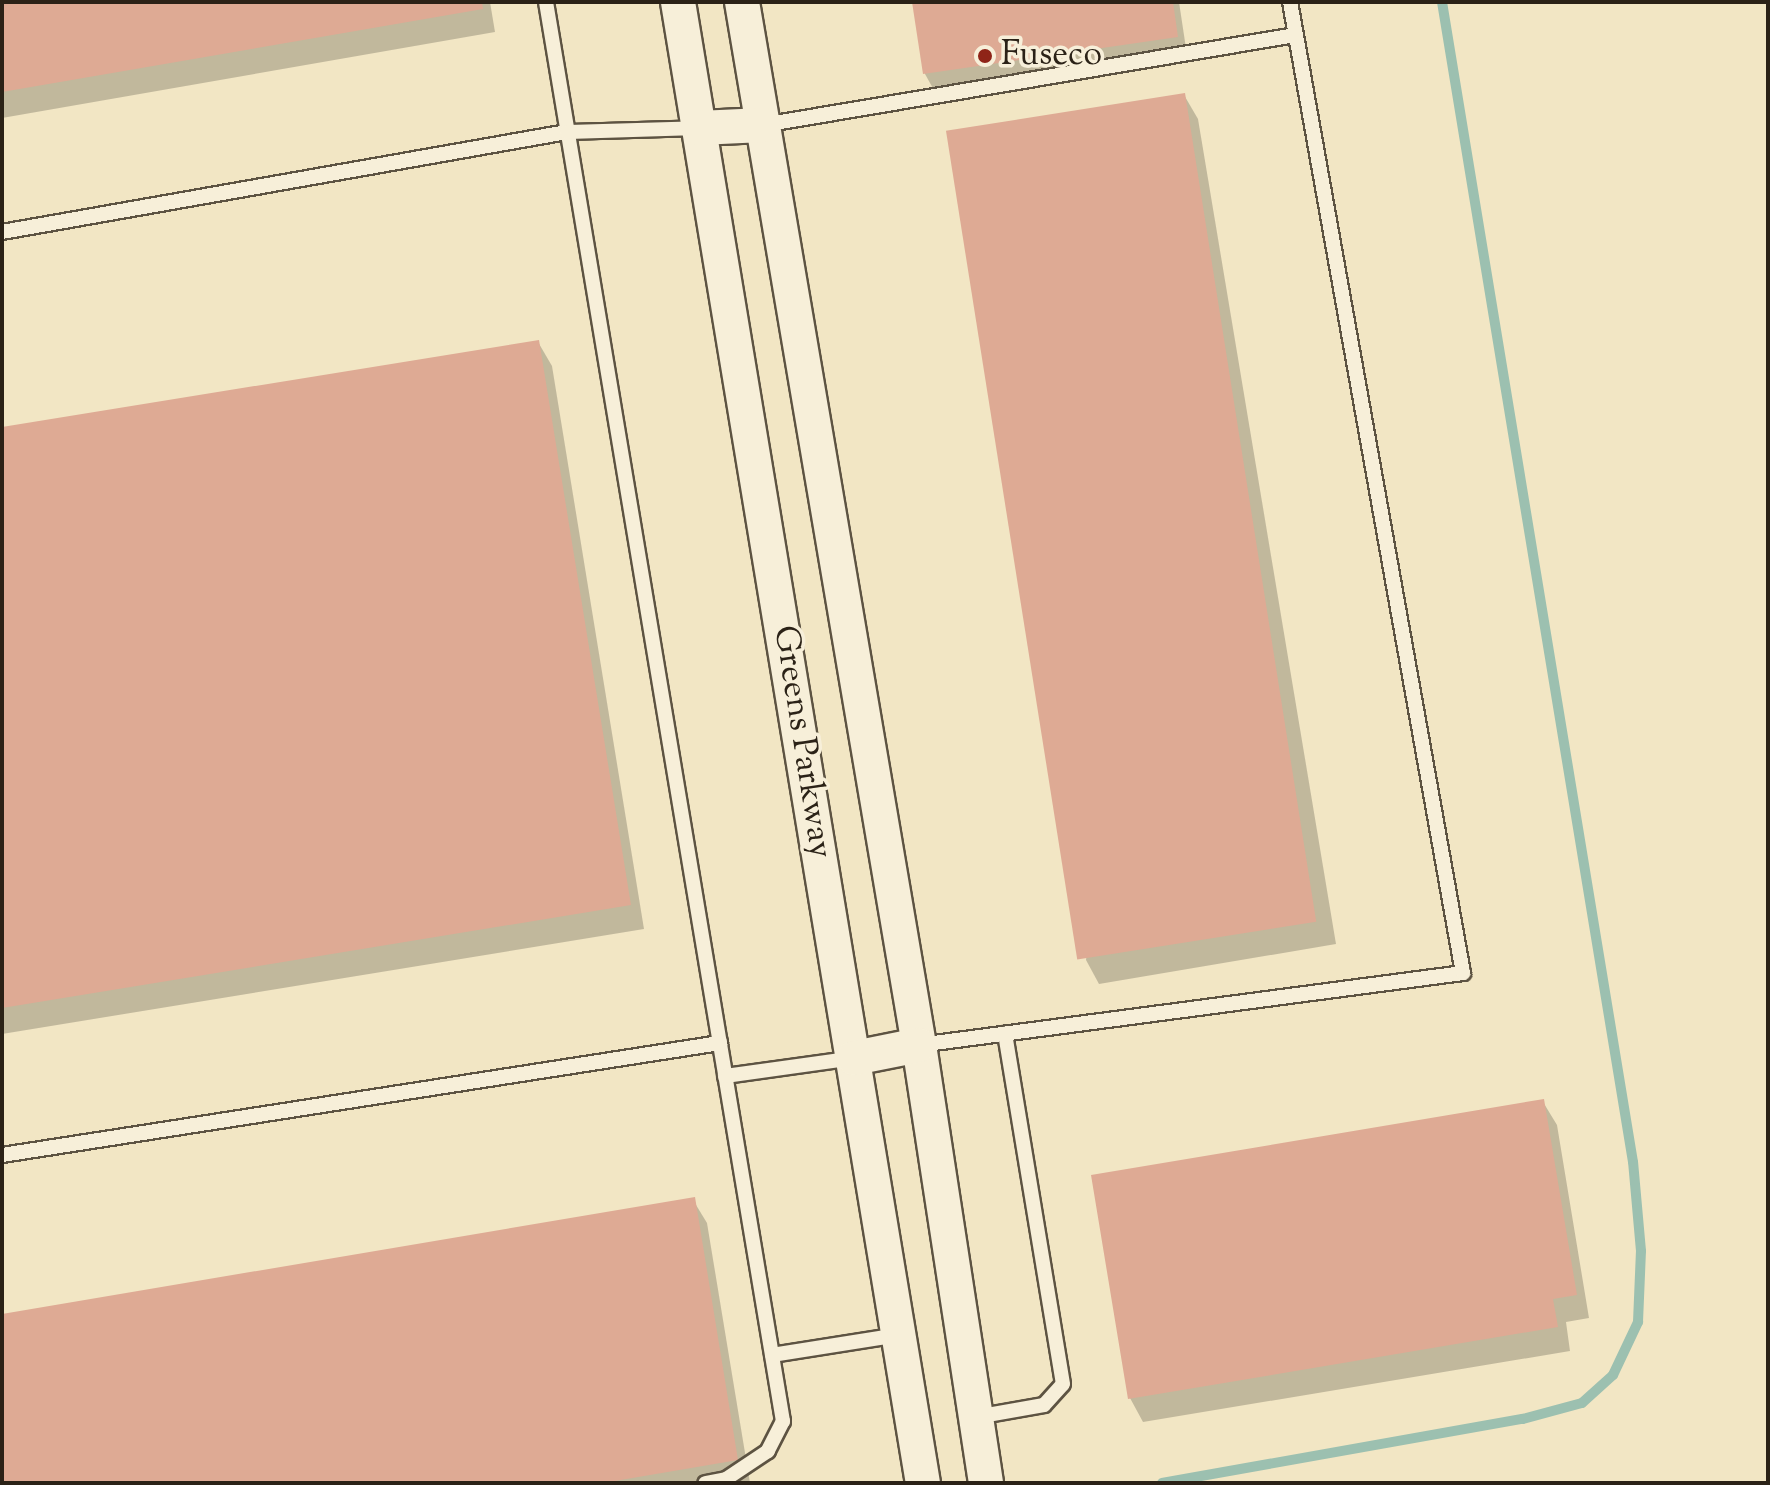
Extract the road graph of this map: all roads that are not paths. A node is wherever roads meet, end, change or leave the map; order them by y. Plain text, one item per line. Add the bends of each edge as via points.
1 (546, 2) edge
2 (678, 2) edge
3 (742, 2) edge
4 (1290, 2) edge
5 (1295, 35) junction
6 (763, 125) junction
7 (699, 128) junction
8 (567, 132) junction
9 (2, 232) edge
10 (1005, 1034) junction
11 (720, 1043) junction
12 (919, 1045) junction
13 (854, 1058) junction
14 (725, 1076) junction
15 (2, 1155) edge
16 (899, 1335) junction
17 (772, 1355) junction
18 (975, 1418) junction
19 (984, 1471) edge
20 (922, 1477) edge
21 (705, 1483) edge

1 - 8 lane
2 - 7 street, Greens Parkway
3 - 6 street, Greens Parkway
4 - 5 lane
5 - 6 lane
5 - 10 lane via 1463,973
6 - 7 street
6 - 12 street, Greens Parkway
7 - 8 lane
7 - 13 street, Greens Parkway
8 - 9 lane
8 - 11 lane
10 - 12 lane
10 - 18 lane via 1063,1384 1044,1405
11 - 14 lane
11 - 15 lane
12 - 13 street
12 - 18 street, Greens Parkway
13 - 14 lane
13 - 16 street, Greens Parkway
14 - 17 lane
16 - 17 lane
16 - 20 street, Greens Parkway
17 - 21 lane via 783,1421 768,1451 726,1479
18 - 19 street, Greens Parkway

